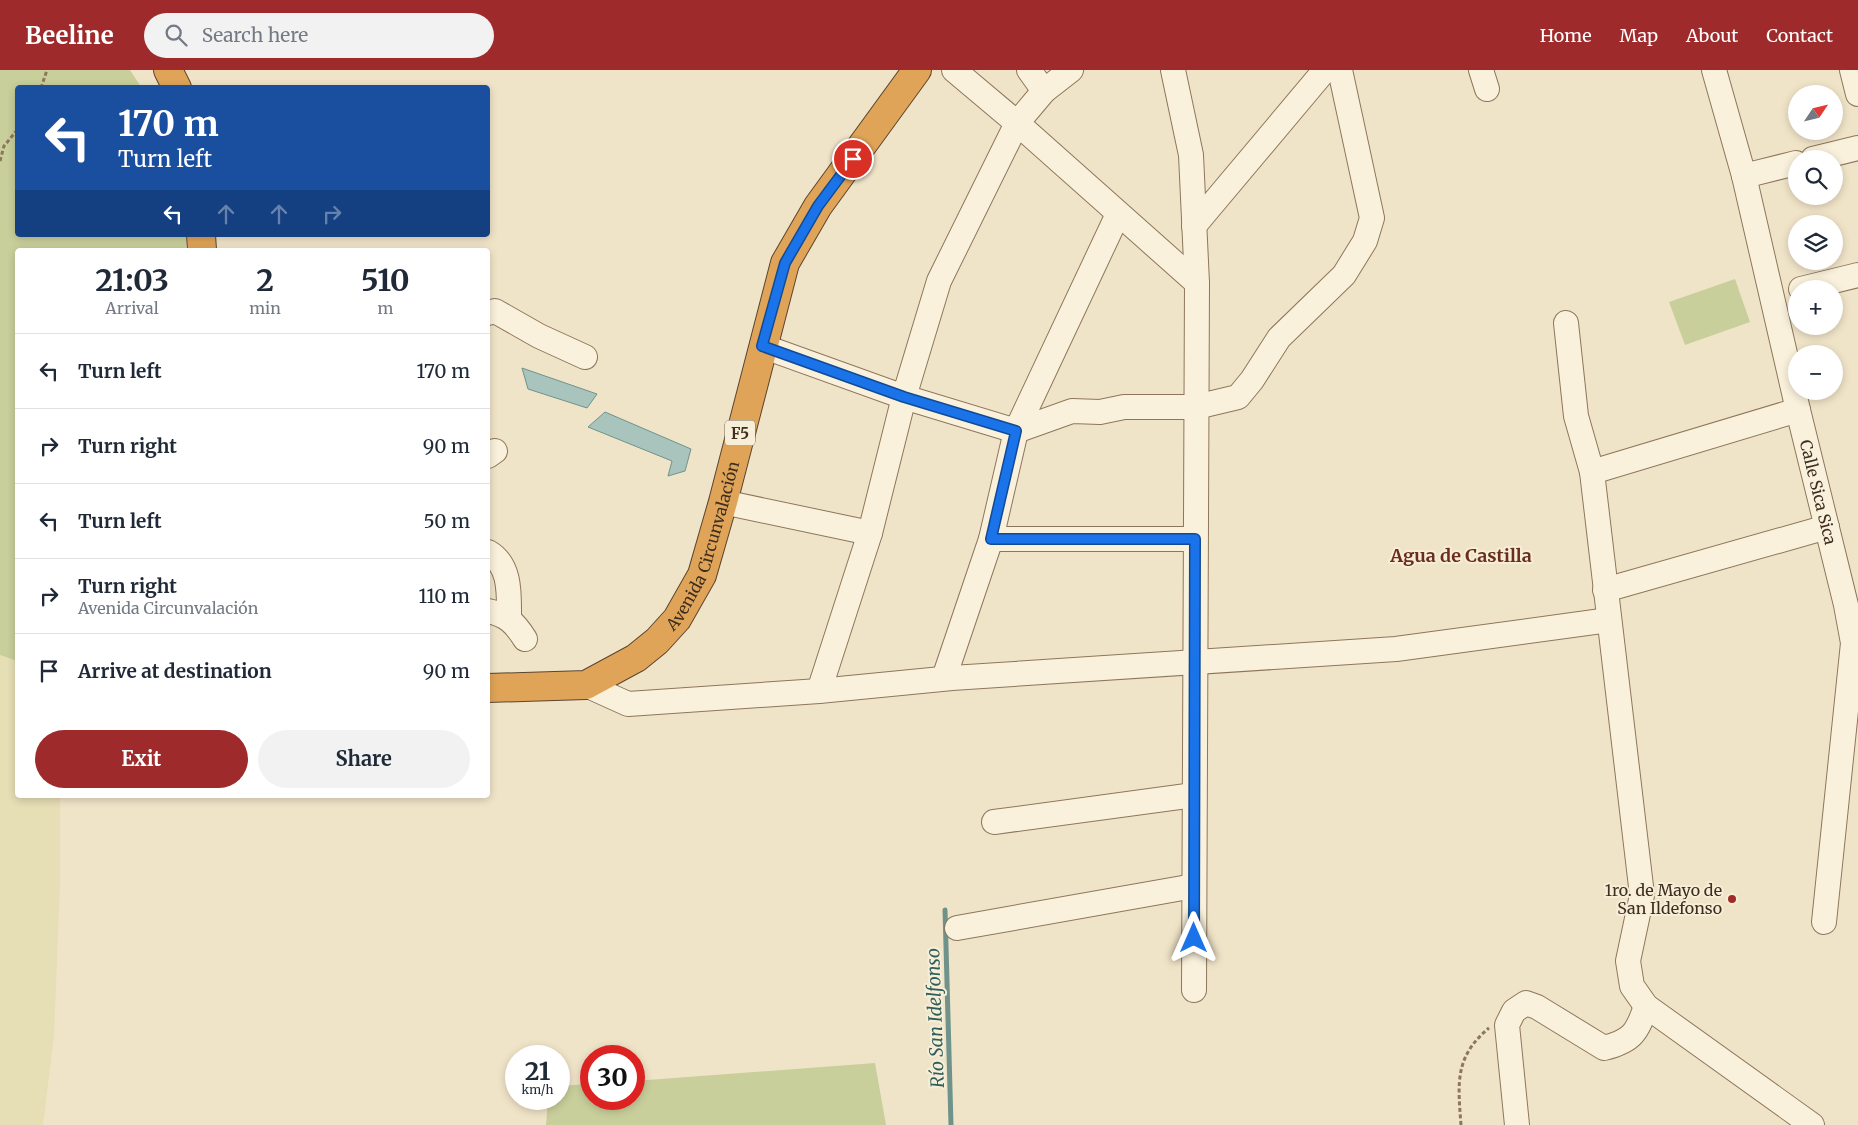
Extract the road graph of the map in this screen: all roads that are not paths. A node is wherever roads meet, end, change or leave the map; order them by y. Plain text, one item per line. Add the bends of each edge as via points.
1 (917, 70) edge
2 (954, 70) edge
3 (1029, 70) edge
4 (1071, 70) edge
5 (1173, 70) edge
6 (1325, 70) edge
7 (1340, 70) edge
8 (1714, 70) edge
9 (1852, 70) edge
10 (1044, 91) junction
11 (1858, 94) edge
12 (1017, 123) junction
13 (1858, 148) edge
14 (1843, 152) edge
15 (1788, 165) edge
16 (1744, 176) junction
17 (1118, 214) junction
18 (1194, 226) junction
19 (1858, 275) edge
20 (1838, 280) edge
21 (1197, 283) junction
22 (1788, 292) edge
23 (1773, 296) junction
24 (490, 312) edge
25 (1566, 323) dead end
26 (762, 346) junction
27 (585, 357) dead end
28 (904, 397) junction
29 (1196, 407) junction
30 (1798, 410) junction
31 (1016, 431) junction
32 (1592, 472) junction
33 (723, 502) junction
34 (1827, 527) junction
35 (870, 533) junction
36 (991, 539) junction
37 (1195, 539) junction
38 (490, 553) edge
39 (1605, 590) junction
40 (498, 614) edge
41 (1609, 620) junction
42 (525, 639) dead end
43 (1194, 663) junction
44 (944, 678) junction
45 (1853, 681) edge
46 (586, 685) junction
47 (490, 688) edge
48 (819, 691) junction
49 (1194, 795) junction
50 (994, 822) dead end
51 (1194, 886) junction
52 (1824, 922) dead end
53 (957, 928) dead end
54 (1194, 990) dead end
55 (1646, 1006) junction
56 (1517, 1125) edge
57 (1812, 1125) edge

1 - 26 highway, Avenida Circunvalación / F5 via 818,206 785,263
2 - 12 street
3 - 10 street
4 - 10 street
5 - 18 street via 1191,155
6 - 18 street
7 - 29 street via 1372,218 1365,241 1344,275 1279,338 1238,397
8 - 16 street, Calle Sica Sica
9 - 11 street
10 - 12 street
12 - 17 street
12 - 28 street via 939,281
13 - 14 street
15 - 16 street
16 - 23 street, Calle Sica Sica
17 - 21 street
17 - 31 street
18 - 21 street
19 - 20 street
21 - 29 street
22 - 23 street
23 - 30 street, Calle Sica Sica
24 - 27 street via 495,311
25 - 32 street via 1576,416
26 - 28 street
26 - 33 highway, Avenida Circunvalación / F5
28 - 31 street
28 - 35 street
29 - 31 street via 1072,411
29 - 37 street
30 - 32 street
30 - 34 street, Calle Sica Sica
31 - 36 street
32 - 39 street
33 - 35 street
33 - 46 highway, Avenida Circunvalación / F5 via 702,574 677,619 636,658
34 - 39 street
34 - 45 street, Calle Sica Sica via 1853,643
35 - 48 street
36 - 37 street
36 - 44 street
37 - 43 street
38 - 40 street via 497,557 510,593
39 - 41 street
40 - 42 street via 517,625
41 - 43 street via 1396,649
41 - 55 street via 1642,895 1628,961 1632,986
43 - 44 street
43 - 49 street
44 - 48 street
45 - 52 street, Calle Sica Sica
46 - 47 highway, Avenida Circunvalación / F5
46 - 48 street via 628,704
49 - 50 street
49 - 51 street
51 - 53 street
51 - 54 street
55 - 56 street via 1638,1029 1621,1044 1604,1048 1537,1006 1526,1003 1514,1011 1507,1026
55 - 57 street

